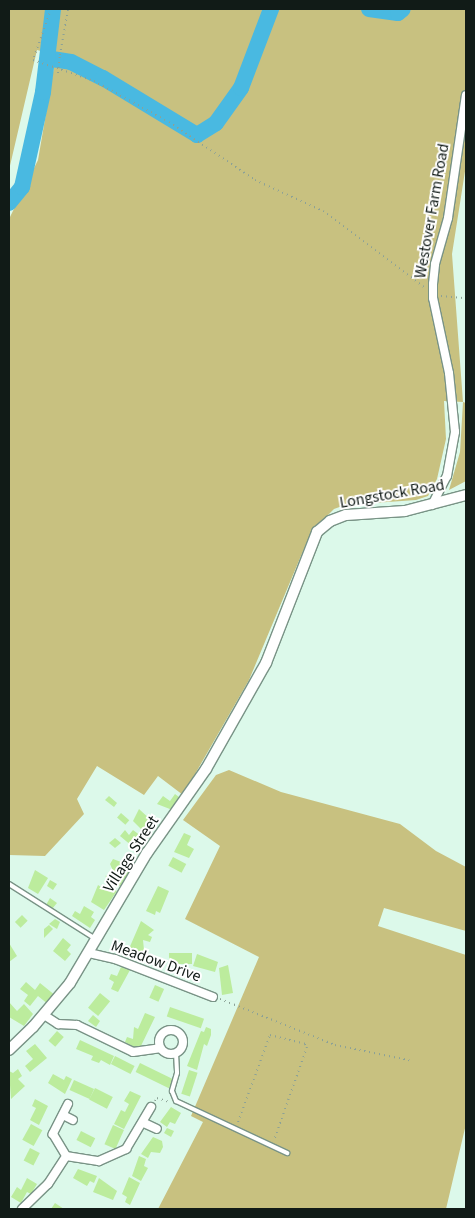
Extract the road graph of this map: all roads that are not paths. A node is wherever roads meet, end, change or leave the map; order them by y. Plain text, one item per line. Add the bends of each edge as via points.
1 (466, 95) edge
2 (466, 495) edge
3 (432, 505) junction
4 (266, 663) joint
5 (9, 884) edge
6 (96, 940) junction
7 (89, 953) junction
8 (213, 997) road end
9 (44, 1015) junction
10 (160, 1048) junction
11 (9, 1050) edge
12 (176, 1053) junction
13 (68, 1104) dead end
14 (152, 1107) road end
15 (63, 1114) junction
16 (73, 1120) dead end
17 (144, 1123) junction
18 (157, 1130) dead end
19 (287, 1153) dead end
20 (66, 1156) junction
21 (26, 1208) edge

1 - 3 street, Westover Farm Road via 448,218 432,284 432,298 449,373 455,432 447,476
2 - 3 street, Longstock Road
3 - 4 street, Longstock Road via 405,511 346,515 323,527 312,542
4 - 6 street, Village Street via 196,785 147,853
5 - 6 lane
6 - 7 street, Village Street
7 - 8 street, Meadow Drive via 115,959
7 - 9 street, Village Street
9 - 10 street via 58,1024 78,1025 134,1052
9 - 11 street, Village Street
10 - 12 street via 165,1053
10 - 12 street via 164,1033 175,1031 182,1040 182,1048
12 - 19 lane via 177,1073 172,1091 176,1101
13 - 15 street
14 - 17 street
15 - 16 street
15 - 20 street via 53,1134
17 - 18 street
17 - 20 street via 126,1149 112,1158 99,1161
20 - 21 street via 48,1184

